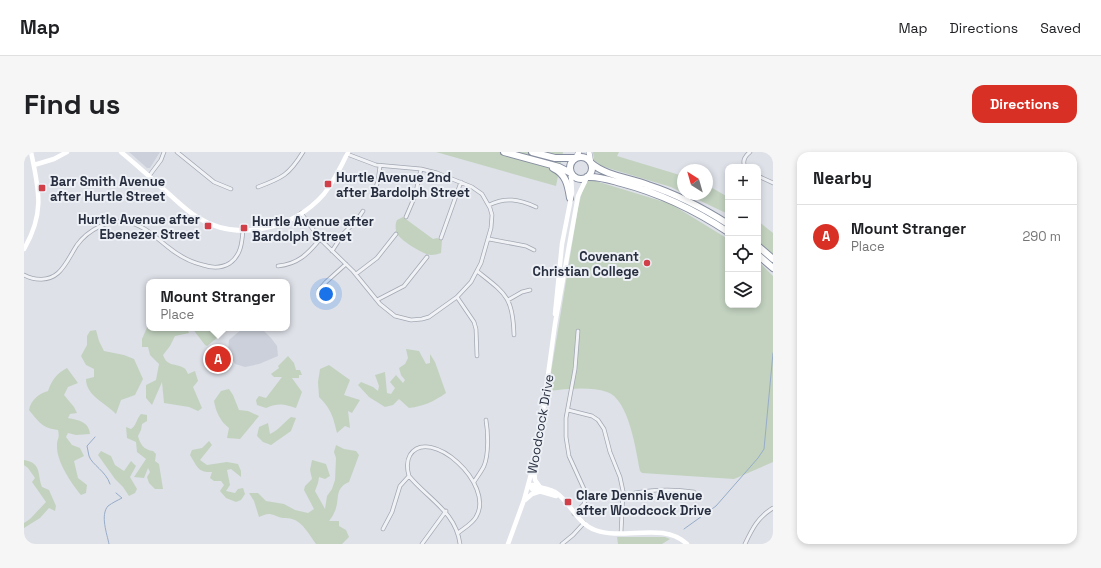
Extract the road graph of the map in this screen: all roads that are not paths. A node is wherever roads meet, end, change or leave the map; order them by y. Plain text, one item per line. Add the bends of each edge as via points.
1 (31, 152) edge
2 (67, 152) edge
3 (121, 152) edge
4 (164, 152) edge
5 (177, 152) edge
6 (303, 152) edge
7 (504, 152) edge
8 (532, 152) edge
9 (588, 152) edge
10 (750, 152) edge
11 (348, 153) edge
12 (577, 156) edge
13 (544, 163) junction
14 (591, 163) junction
15 (744, 164) edge
16 (34, 165) junction
17 (380, 166) junction
18 (421, 170) junction
19 (571, 173) junction
20 (149, 176) junction
21 (587, 177) junction
22 (761, 177) edge
23 (461, 182) junction
24 (773, 183) edge
25 (258, 186) dead end
26 (232, 189) dead end
27 (374, 194) dead end
28 (570, 198) junction
29 (489, 205) junction
30 (536, 207) dead end
31 (363, 211) dead end
32 (301, 213) junction
33 (406, 217) dead end
34 (725, 222) edge
35 (243, 230) junction
36 (725, 230) edge
37 (396, 234) dead end
38 (441, 238) dead end
39 (488, 238) junction
40 (320, 239) junction
41 (24, 248) edge
42 (761, 249) edge
43 (534, 250) dead end
44 (332, 251) junction
45 (427, 257) dead end
46 (761, 258) edge
47 (773, 259) edge
48 (346, 264) junction
49 (278, 266) dead end
50 (773, 268) edge
51 (478, 271) junction
52 (356, 274) junction
53 (24, 275) edge
54 (319, 290) dead end
55 (530, 290) dead end
56 (457, 296) junction
57 (377, 300) junction
58 (508, 300) junction
59 (556, 324) junction
60 (578, 331) dead end
61 (514, 335) dead end
62 (476, 356) dead end
63 (568, 410) junction
64 (486, 420) dead end
65 (533, 467) junction
66 (409, 476) junction
67 (474, 482) junction
68 (529, 485) junction
69 (541, 489) junction
70 (694, 492) dead end
71 (623, 495) junction
72 (524, 500) junction
73 (773, 508) edge
74 (446, 512) junction
75 (574, 514) junction
76 (584, 523) junction
77 (383, 529) dead end
78 (458, 533) junction
79 (621, 533) junction
80 (422, 544) edge
81 (460, 544) edge
82 (508, 544) edge
83 (562, 544) edge
84 (687, 544) edge
85 (745, 544) edge

1 - 16 street
2 - 16 street
3 - 20 street
4 - 20 street
5 - 26 street via 214,182
6 - 25 street via 285,175
7 - 13 highway
8 - 12 highway via 555,158
9 - 14 main road
10 - 15 street
11 - 17 street via 367,163
11 - 32 street via 330,185
12 - 14 highway via 586,158
12 - 19 highway via 570,166
13 - 19 highway
13 - 28 highway via 564,176
14 - 21 highway via 592,169
14 - 34 highway via 602,171 645,183 676,196
16 - 41 street via 39,189 39,210
17 - 18 street
17 - 27 street
18 - 23 street
18 - 33 street via 415,196
19 - 21 highway via 578,179
19 - 28 street, Woodcock Drive
20 - 35 street via 197,217 219,227
21 - 36 highway via 607,179 661,196
21 - 59 street, Woodcock Drive via 578,196
22 - 24 street
23 - 29 street via 477,190
23 - 38 street
28 - 59 street, Woodcock Drive via 561,252
29 - 30 street via 504,199 514,199
29 - 39 street via 492,222
31 - 44 street
32 - 35 street via 275,225
32 - 40 street
35 - 53 street via 242,246 236,257 219,267 209,267 182,257 142,227 127,222 113,222 95,229 83,238 62,269 53,276 42,279
37 - 52 street via 376,258
39 - 43 street
39 - 51 street
40 - 44 street
40 - 49 street via 310,252 292,264
42 - 47 highway
44 - 48 street
45 - 57 street via 404,286
46 - 50 highway
48 - 52 street
48 - 54 street
51 - 56 street
51 - 58 street
52 - 57 street
55 - 58 street
56 - 57 street via 434,314 411,320 392,314
56 - 62 street via 474,322
58 - 61 street via 514,316
59 - 65 street, Woodcock Drive via 544,412
60 - 63 street
63 - 71 street via 592,416 602,424 620,477
63 - 75 street via 565,427 567,446 586,496 584,504
64 - 67 street via 486,459
65 - 68 street, Woodcock Drive
65 - 69 street via 535,480
66 - 67 street via 407,463 410,454 418,448 427,447 455,459
66 - 74 street
66 - 77 street via 400,486 392,512
67 - 78 street via 480,497 479,512 473,522
68 - 69 street via 534,484
68 - 72 street, Woodcock Drive
69 - 72 street
69 - 75 street via 556,493
70 - 71 street via 654,489
71 - 79 street
72 - 82 street, Woodcock Drive
73 - 85 street via 757,521
74 - 78 street
74 - 80 street
75 - 76 street
76 - 79 street via 600,531
76 - 83 street
78 - 81 street
79 - 84 street via 665,533

